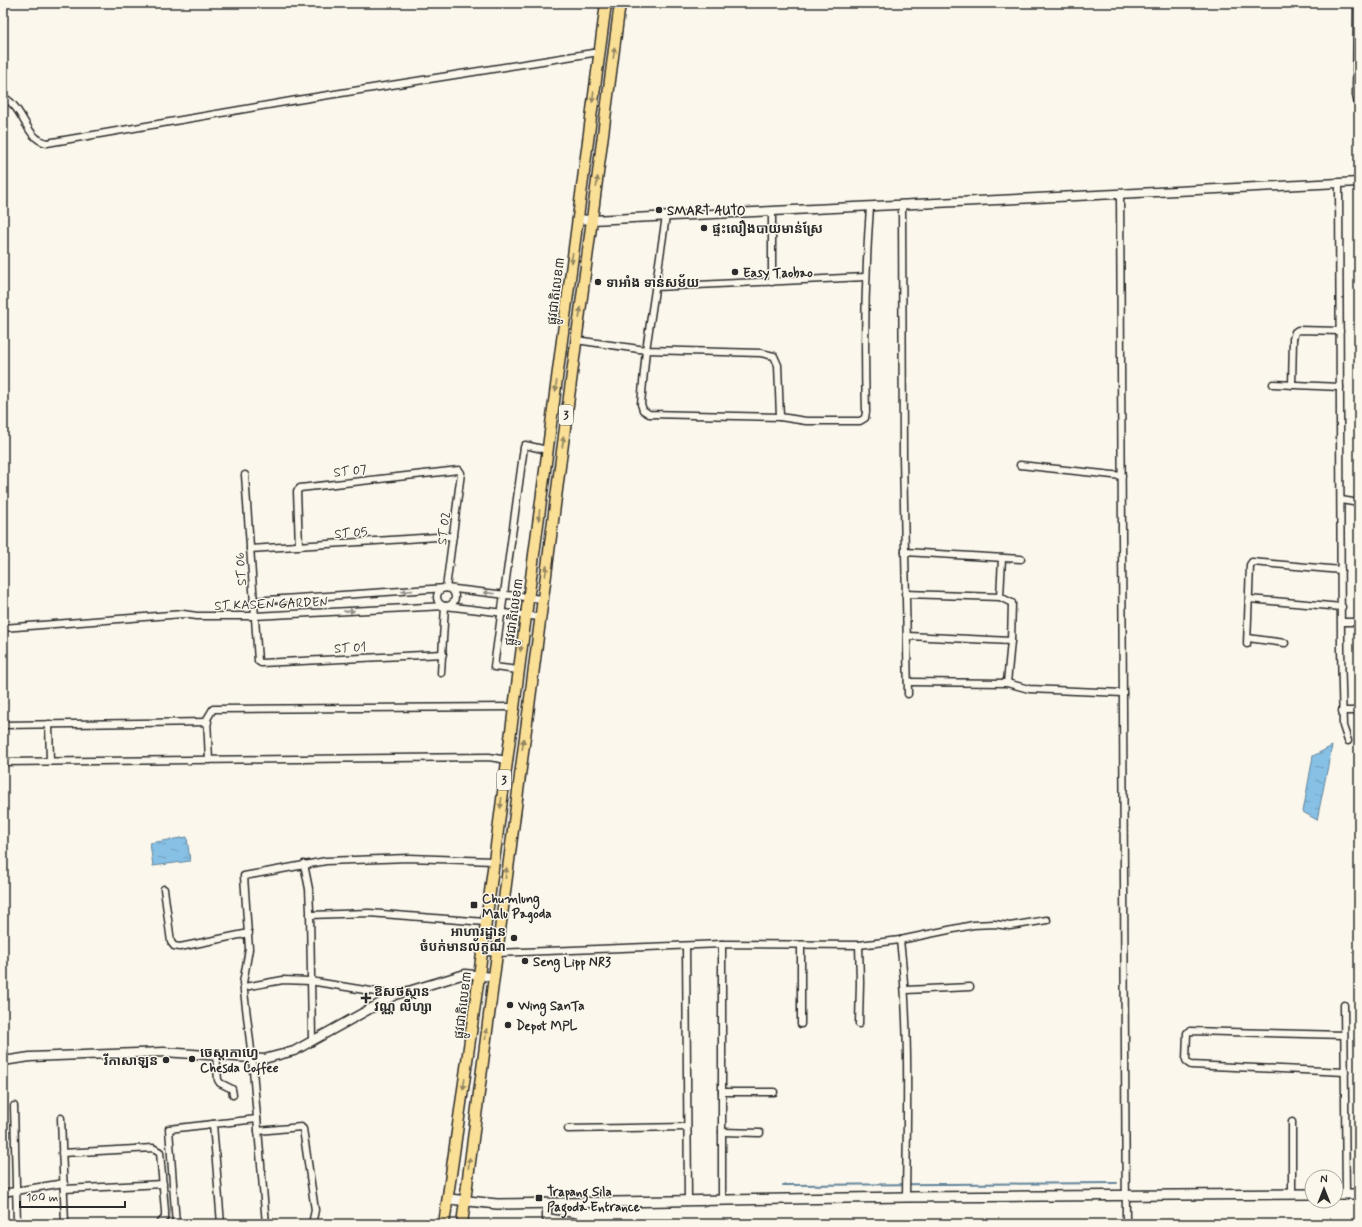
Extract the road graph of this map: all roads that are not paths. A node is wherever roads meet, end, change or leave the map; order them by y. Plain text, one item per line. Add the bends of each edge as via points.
1 (606, 3) edge
2 (620, 3) edge
3 (1357, 3) edge
4 (599, 52) junction
5 (3, 97) edge
6 (1359, 109) edge
7 (1359, 182) edge
8 (1339, 183) junction
9 (1120, 194) junction
10 (902, 206) junction
11 (870, 207) junction
12 (772, 213) junction
13 (666, 216) junction
14 (578, 219) junction
15 (592, 220) junction
16 (865, 277) junction
17 (772, 282) junction
18 (656, 287) junction
19 (1340, 331) junction
20 (576, 340) junction
21 (646, 350) junction
22 (1273, 384) dead end
23 (1292, 384) junction
24 (1340, 387) junction
25 (780, 417) junction
26 (547, 450) junction
27 (1020, 466) dead end
28 (460, 471) joint
29 (245, 475) dead end
30 (1122, 476) junction
31 (1341, 500) junction
32 (1359, 503) edge
33 (453, 536) junction
34 (300, 546) junction
35 (250, 549) junction
36 (905, 552) junction
37 (1002, 558) junction
38 (1021, 559) dead end
39 (1341, 570) junction
40 (446, 588) junction
41 (905, 594) junction
42 (503, 595) junction
43 (1000, 597) junction
44 (528, 598) junction
45 (542, 599) junction
46 (1249, 599) junction
47 (253, 601) junction
48 (445, 606) junction
49 (1342, 607) junction
50 (501, 613) junction
51 (254, 616) junction
52 (526, 616) junction
53 (539, 617) junction
54 (1342, 622) junction
55 (1359, 622) edge
56 (3, 628) edge
57 (908, 636) junction
58 (1011, 641) junction
59 (1285, 642) dead end
60 (443, 654) junction
61 (258, 661) joint
62 (518, 670) junction
63 (441, 672) dead end
64 (908, 682) junction
65 (1007, 683) junction
66 (1123, 693) junction
67 (908, 694) dead end
68 (514, 707) junction
69 (1342, 711) junction
70 (1359, 711) edge
71 (208, 722) junction
72 (49, 724) junction
73 (3, 725) edge
74 (1348, 741) dead end
75 (209, 760) junction
76 (507, 760) junction
77 (50, 761) junction
78 (3, 762) edge
79 (493, 862) junction
80 (304, 864) junction
81 (164, 889) dead end
82 (310, 915) junction
83 (1047, 920) dead end
84 (485, 922) junction
85 (249, 933) junction
86 (900, 940) junction
87 (722, 944) junction
88 (801, 944) junction
89 (859, 945) junction
90 (686, 946) junction
91 (482, 952) junction
92 (496, 953) junction
93 (478, 976) junction
94 (493, 977) junction
95 (310, 981) junction
96 (244, 987) junction
97 (970, 987) dead end
98 (906, 990) junction
99 (395, 995) junction
100 (1344, 1005) dead end
101 (801, 1024) dead end
102 (859, 1024) dead end
103 (1344, 1035) junction
104 (312, 1040) junction
105 (216, 1056) junction
106 (252, 1058) junction
107 (3, 1061) edge
108 (1345, 1072) junction
109 (722, 1092) junction
110 (774, 1092) dead end
111 (233, 1095) dead end
112 (14, 1106) dead end
113 (61, 1118) dead end
114 (257, 1119) junction
115 (1292, 1122) dead end
116 (213, 1124) junction
117 (687, 1127) junction
118 (568, 1129) dead end
119 (258, 1131) junction
120 (722, 1132) junction
121 (760, 1133) dead end
122 (62, 1153) junction
123 (163, 1184) junction
124 (64, 1186) junction
125 (16, 1191) junction
126 (906, 1192) junction
127 (3, 1193) edge
128 (1292, 1194) junction
129 (1304, 1194) edge
130 (1346, 1194) joint
131 (1359, 1194) edge
132 (1126, 1195) junction
133 (722, 1199) junction
134 (449, 1200) junction
135 (688, 1200) junction
136 (465, 1202) junction
137 (547, 1203) junction
138 (547, 1221) edge
139 (17, 1224) edge
140 (65, 1224) edge
141 (159, 1224) edge
142 (176, 1224) edge
143 (221, 1224) edge
144 (266, 1224) edge
145 (312, 1224) edge
146 (444, 1224) edge
147 (462, 1224) edge
148 (581, 1224) edge
149 (1126, 1224) edge

1 - 4 highway, ផ្លូវជាតិលេខ៣ / 3
15 -> 2 highway, ផ្លូវជាតិលេខ៣ / 3
3 - 6 street via 1356,95
4 - 5 street via 47,143 34,137 15,106
4 -> 14 highway, ផ្លូវជាតិលេខ៣ / 3
7 - 8 street
8 - 9 street
8 - 19 street
9 - 10 street
9 - 30 street
10 - 11 street
10 - 36 street via 902,457
11 - 12 street
11 - 16 street
12 - 13 street
12 - 17 street
13 - 15 street
13 - 18 street
14 - 15 street
14 -> 26 highway, ផ្លូវជាតិលេខ៣ / 3
20 -> 15 highway, ផ្លូវជាតិលេខ៣ / 3
16 - 17 street
16 - 25 street via 865,418 860,421 806,421
17 - 18 street
18 - 21 street
19 - 23 street via 1295,332
19 - 24 street
20 - 21 street
45 -> 20 highway, ផ្លូវជាតិលេខ៣ / 3
21 - 25 street via 761,352 774,356 778,365
21 - 25 street via 641,404 643,410 649,414
22 - 23 street
23 - 24 street
24 - 31 street
26 - 42 street via 525,445 524,447
26 -> 44 highway, ផ្លូវជាតិលេខ៣ / 3
27 - 30 street
28 - 33 street, ST 02
28 - 34 street, ST 07 via 300,488 297,491
29 - 35 street, ST 06
30 - 66 street
31 - 32 street
31 - 39 street
33 - 34 street, ST 05
33 - 40 street, ST 02
34 - 35 street, ST 05
35 - 47 street, ST 06
36 - 37 street
36 - 41 street
37 - 38 street
37 - 43 street
39 - 46 street via 1252,562
39 - 49 street
42 -> 40 street, ST KASEN GARDEN
40 -> 47 street, ST KASEN GARDEN
40 - 48 street via 440,590 437,595 439,604
40 - 48 street via 452,590 455,598 451,605
41 - 43 street
41 - 57 street
42 - 44 street, ST KASEN GARDEN
42 - 50 street
43 - 58 street via 1012,603
44 - 45 street, ST KASEN GARDEN
44 - 52 highway, ផ្លូវជាតិលេខ៣ / 3
45 - 53 highway, ផ្លូវជាតិលេខ៣ / 3
46 - 49 street
46 - 59 street via 1248,641
47 - 51 street, ST 06
48 - 50 street, ST KASEN GARDEN
51 -> 48 street, ST KASEN GARDEN
48 - 60 street
49 - 54 street
50 - 52 street, ST KASEN GARDEN
50 - 62 street via 494,667
51 - 56 street, ST KASEN GARDEN via 183,614
51 - 61 street, ST 06
52 - 53 street, ST KASEN GARDEN
52 -> 62 highway, ផ្លូវជាតិលេខ៣ / 3
92 -> 53 highway, ផ្លូវជាតិលេខ៣ / 3
54 - 55 street
54 - 69 street
57 - 58 street
57 - 64 street
58 - 65 street
60 - 61 street, ST 01 via 261,663
60 - 63 street
62 - 68 highway, ផ្លូវជាតិលេខ៣ / 3
64 - 65 street
64 - 67 street
65 - 66 street via 1029,689
66 - 132 street
68 - 71 street via 221,707 210,712
68 - 76 highway, ផ្លូវជាតិលេខ៣ / 3
69 - 70 street
69 - 74 street
71 - 72 street
71 - 75 street
72 - 73 street
72 - 77 street
75 - 76 street via 489,757
75 - 77 street
76 -> 79 highway, ផ្លូវជាតិលេខ៣ / 3
77 - 78 street
79 - 80 street via 409,858
79 - 84 highway, ផ្លូវជាតិលេខ៣ / 3
80 - 82 street via 309,889
80 - 85 street via 244,876
81 - 85 street via 171,942 174,946 180,947
82 - 84 street via 369,913
82 - 95 street
83 - 86 street via 1010,926 972,925
84 - 91 highway, ផ្លូវជាតិលេខ៣ / 3
85 - 96 street
86 - 89 street
86 - 98 street
87 - 88 street
87 - 90 street
87 - 109 street
88 - 89 street
88 - 101 street
89 - 102 street
90 - 92 street
90 - 117 street
91 - 92 street
91 - 93 highway, ផ្លូវជាតិលេខ៣ / 3
92 - 94 highway, ផ្លូវជាតិលេខ៣ / 3
93 - 94 street
93 - 99 street via 465,974
93 -> 134 highway, ផ្លូវជាតិលេខ៣ / 3
136 -> 94 highway, ផ្លូវជាតិលេខ៣ / 3
95 - 96 street via 284,980
95 - 99 street
95 - 104 street
96 - 106 street
97 - 98 street
98 - 126 street
99 - 104 street
100 - 103 street
103 - 108 street
103 - 108 street via 1190,1031 1187,1034 1186,1060 1192,1065
104 - 106 street via 294,1051 264,1059
105 - 106 street
105 - 107 street via 164,1052 30,1057
105 - 111 street via 218,1080 232,1089
106 - 114 street
108 - 130 street
109 - 110 street
109 - 120 street
112 - 125 street
113 - 122 street
114 - 116 street
114 - 119 street
115 - 128 street
116 - 142 street via 168,1130
116 - 143 street
117 - 118 street
117 - 135 street
119 - 144 street
119 - 145 street via 300,1127 303,1129 315,1210
120 - 121 street
120 - 133 street
122 - 123 street via 153,1148 160,1152
122 - 124 street
123 - 124 street
123 - 141 street via 165,1218
124 - 125 street
124 - 140 street
125 - 127 street
125 - 139 street
126 - 132 main road
126 - 133 main road
128 - 129 main road
128 - 132 main road
130 - 131 main road
132 - 149 street
133 - 135 main road
134 - 136 main road
134 - 146 highway, ផ្លូវជាតិលេខ៣ / 3
135 - 137 main road
136 - 137 main road
136 - 147 highway, ផ្លូវជាតិលេខ៣ / 3
137 - 138 street
138 - 148 street

